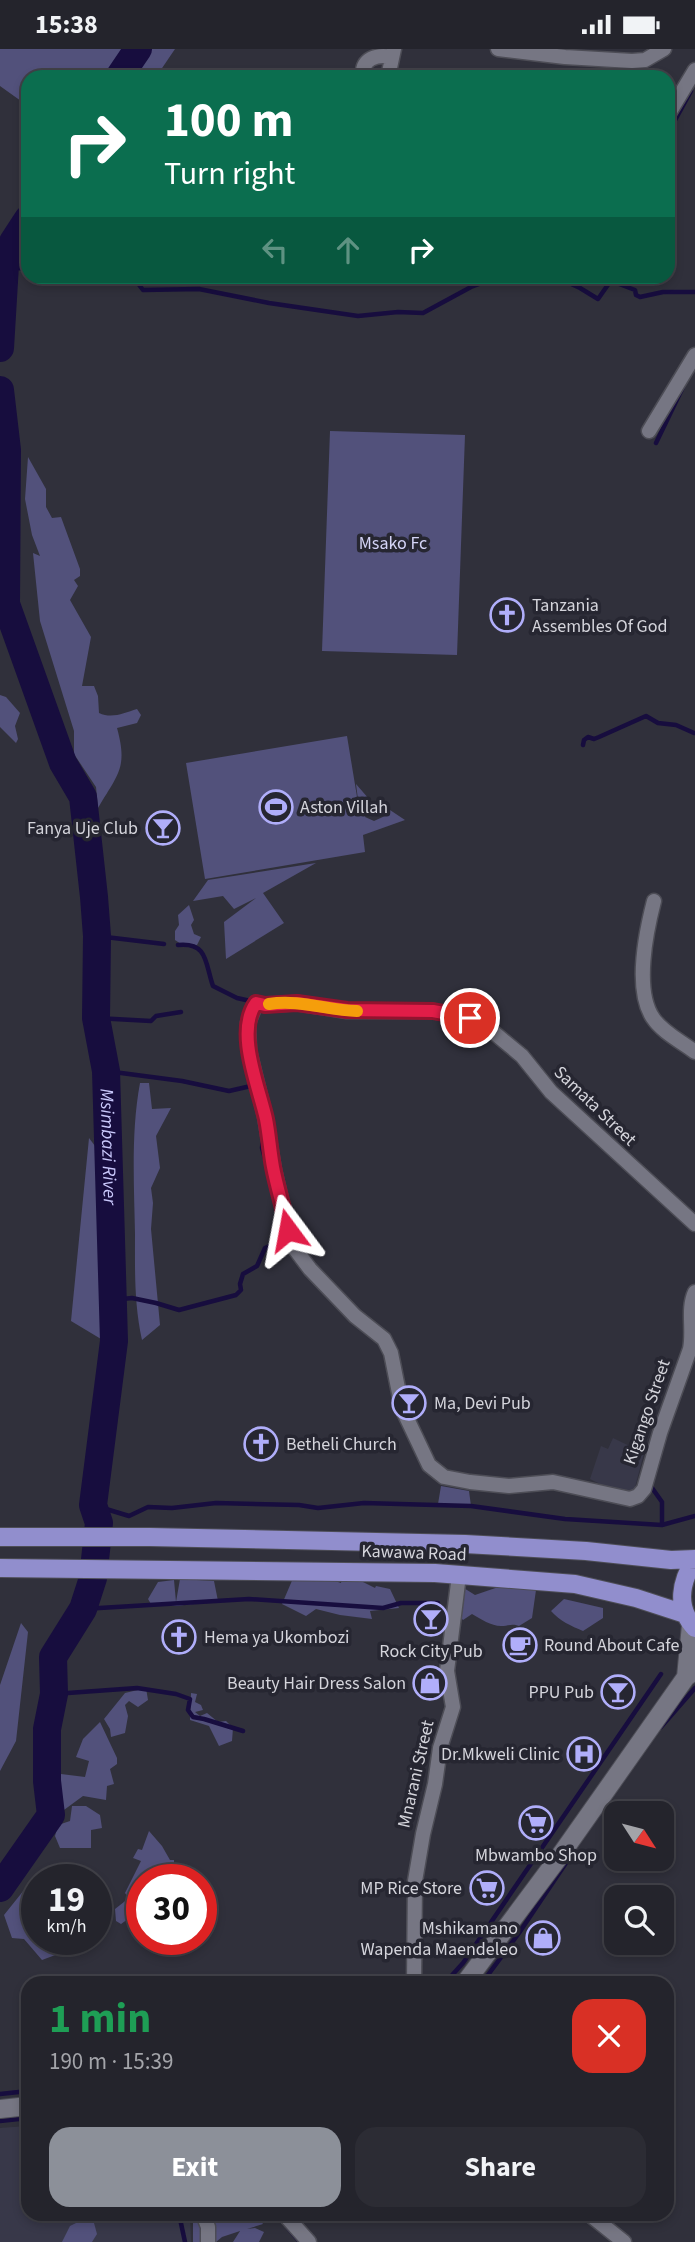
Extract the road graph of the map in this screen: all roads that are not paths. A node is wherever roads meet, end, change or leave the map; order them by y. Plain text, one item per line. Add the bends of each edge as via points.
1 (498, 49) edge
2 (664, 49) edge
3 (393, 53) edge
4 (362, 70) edge
5 (695, 70) edge
6 (675, 103) edge
7 (695, 355) edge
8 (688, 382) edge
9 (649, 431) dead end
10 (654, 901) dead end
11 (470, 1018) joint
12 (695, 1052) edge
13 (695, 1224) edge
14 (695, 1292) edge
15 (0, 1537) edge
16 (695, 1559) edge
17 (0, 1567) edge
18 (459, 1575) junction
19 (690, 1622) edge
20 (690, 1674) edge
21 (414, 1976) edge
22 (470, 1976) edge
23 (21, 2107) edge
24 (0, 2109) edge
25 (206, 2221) edge
26 (290, 2221) edge
27 (598, 2221) edge
28 (208, 2242) edge
29 (309, 2242) edge
30 (624, 2242) edge

1 - 2 street via 632,61 645,60
3 - 4 street via 375,56
5 - 6 street
7 - 8 street
8 - 9 street
10 - 12 street via 646,937 645,996 653,1018
11 - 13 street, Samata Street via 522,1056 551,1092
11 - 14 street, Kigango Street via 433,1011 347,1010 284,1002 256,1003 248,1023 254,1076 295,1249 355,1315 384,1339 402,1408 429,1465 443,1477 491,1485 553,1482 615,1497 638,1496 690,1349
15 - 16 main road, Kawawa Road via 464,1543
16 - 19 main road via 684,1576 681,1595
17 - 18 main road, Kawawa Road
18 - 19 main road, Kawawa Road via 575,1584 636,1598
18 - 21 street, Mnarani Street via 447,1671 453,1707 441,1741 417,1862
19 - 20 street
20 - 22 street
23 - 24 street
25 - 28 street
26 - 29 street
27 - 30 street

